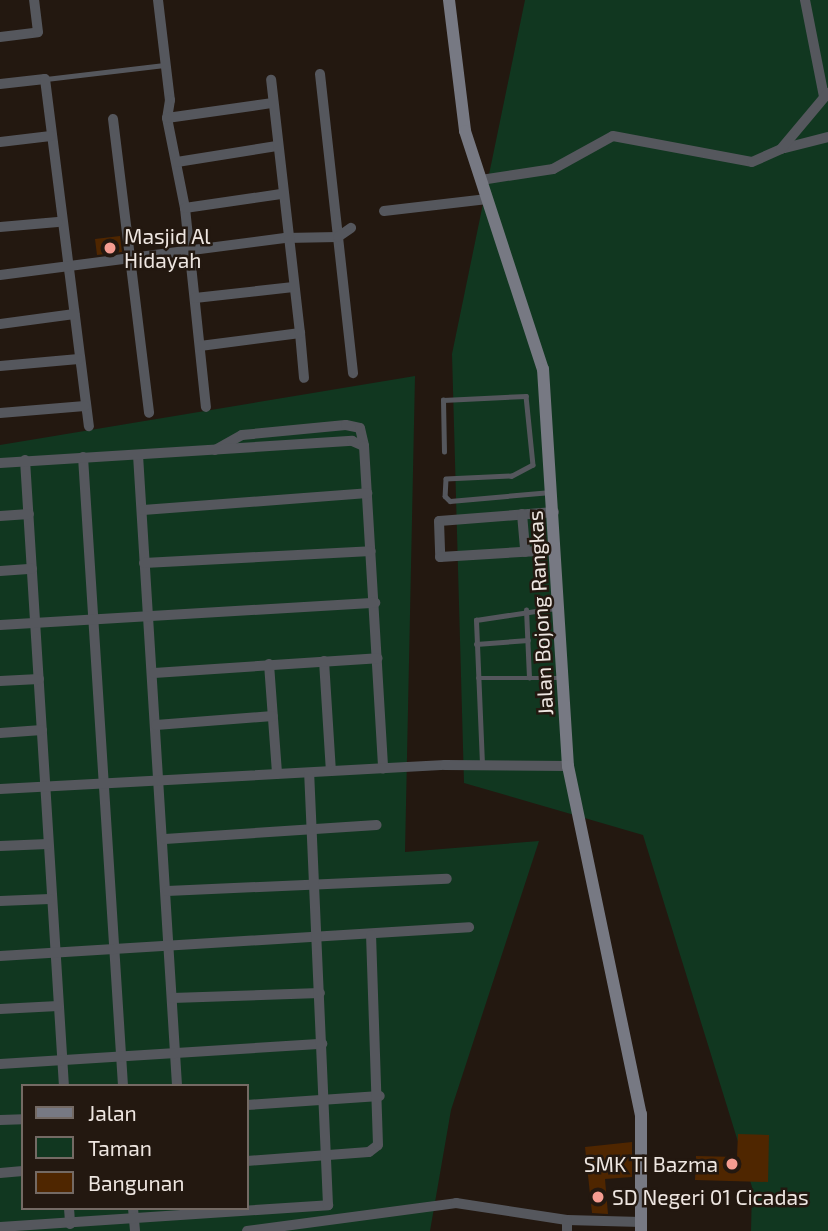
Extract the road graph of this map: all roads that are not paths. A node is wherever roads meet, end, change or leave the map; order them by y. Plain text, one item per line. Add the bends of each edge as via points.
1 (34, 0) edge
2 (158, 0) edge
3 (449, 0) edge
4 (805, 0) edge
5 (0, 37) edge
6 (166, 65) junction
7 (320, 74) dead end
8 (45, 79) junction
9 (271, 80) dead end
10 (0, 84) edge
11 (826, 95) edge
12 (273, 103) junction
13 (167, 118) junction
14 (113, 119) dead end
15 (51, 136) junction
16 (828, 137) edge
17 (0, 142) edge
18 (277, 146) junction
19 (781, 149) junction
20 (177, 162) junction
21 (481, 180) junction
22 (281, 194) junction
23 (487, 199) junction
24 (185, 208) junction
25 (384, 211) dead end
26 (58, 222) junction
27 (0, 227) edge
28 (351, 228) dead end
29 (338, 237) junction
30 (285, 238) junction
31 (189, 251) junction
32 (130, 260) junction
33 (66, 268) junction
34 (0, 275) edge
35 (293, 287) junction
36 (195, 298) junction
37 (74, 314) junction
38 (0, 324) edge
39 (300, 333) junction
40 (200, 346) junction
41 (79, 359) junction
42 (0, 366) edge
43 (353, 373) dead end
44 (304, 378) dead end
45 (85, 406) junction
46 (206, 407) dead end
47 (0, 413) edge
48 (149, 413) dead end
49 (89, 426) dead end
50 (364, 446) junction
51 (215, 450) junction
52 (444, 453) dead end
53 (138, 455) junction
54 (83, 457) junction
55 (25, 460) junction
56 (0, 463) edge
57 (553, 492) junction
58 (368, 493) junction
59 (143, 510) junction
60 (554, 512) junction
61 (29, 514) junction
62 (522, 514) junction
63 (0, 516) edge
64 (371, 551) junction
65 (555, 551) junction
66 (525, 552) junction
67 (144, 563) junction
68 (32, 569) junction
69 (0, 571) edge
70 (375, 603) junction
71 (557, 607) junction
72 (526, 610) junction
73 (150, 617) junction
74 (92, 621) junction
75 (34, 622) junction
76 (0, 625) edge
77 (528, 640) junction
78 (477, 644) junction
79 (377, 658) junction
80 (324, 661) junction
81 (269, 664) junction
82 (154, 673) junction
83 (478, 678) junction
84 (529, 678) junction
85 (560, 678) junction
86 (39, 679) junction
87 (0, 681) edge
88 (273, 716) junction
89 (156, 725) junction
90 (42, 730) junction
91 (0, 733) edge
92 (482, 765) junction
93 (569, 766) junction
94 (383, 768) junction
95 (331, 771) junction
96 (277, 774) junction
97 (309, 774) junction
98 (162, 781) junction
99 (102, 784) junction
100 (47, 786) junction
101 (0, 789) edge
102 (377, 825) dead end
103 (310, 828) junction
104 (164, 839) junction
105 (48, 844) junction
106 (0, 846) edge
107 (447, 879) dead end
108 (315, 883) junction
109 (167, 891) junction
110 (50, 899) junction
111 (0, 901) edge
112 (469, 927) dead end
113 (371, 935) junction
114 (318, 937) junction
115 (169, 946) junction
116 (113, 950) junction
117 (55, 953) junction
118 (0, 956) edge
119 (320, 993) junction
120 (172, 998) junction
121 (58, 1006) junction
122 (0, 1009) edge
123 (321, 1044) junction
124 (121, 1055) junction
125 (176, 1057) junction
126 (63, 1060) junction
127 (0, 1064) edge
128 (64, 1084) edge
129 (123, 1084) edge
130 (177, 1084) edge
131 (380, 1096) junction
132 (327, 1098) junction
133 (248, 1105) edge
134 (21, 1119) edge
135 (0, 1120) edge
136 (331, 1155) junction
137 (248, 1161) edge
138 (21, 1171) edge
139 (0, 1173) edge
140 (248, 1209) edge
141 (69, 1210) edge
142 (226, 1210) edge
143 (185, 1212) edge
144 (133, 1213) edge
145 (70, 1224) junction
146 (567, 1226) edge
147 (0, 1227) edge
148 (641, 1227) edge
149 (281, 1228) edge
150 (135, 1231) edge
151 (247, 1231) edge

1 - 5 street via 38,32
2 - 6 street
3 - 21 main road, Jalan Bojong Rangkas via 458,91
4 - 11 street
6 - 8 lane
6 - 13 street
7 - 29 street
8 - 10 street
8 - 15 street
9 - 12 street
11 - 19 street
12 - 13 street
12 - 18 street
13 - 20 street
14 - 32 street
15 - 17 street
15 - 26 street
16 - 19 street
18 - 20 street
18 - 22 street
19 - 21 street via 741,163 613,136 553,169
20 - 24 street
21 - 23 main road, Jalan Bojong Rangkas
22 - 24 street
22 - 30 street
23 - 25 street
23 - 57 main road, Jalan Bojong Rangkas via 543,369
24 - 31 street
26 - 27 street
26 - 33 street
28 - 29 street
29 - 30 street
29 - 43 street
30 - 31 street
30 - 35 street
31 - 32 street
31 - 36 street
32 - 33 street
32 - 48 street
33 - 34 street
33 - 37 street
35 - 36 street
35 - 39 street
36 - 40 street
37 - 38 street
37 - 41 street
39 - 40 street
39 - 44 street
40 - 46 street
41 - 42 street
41 - 45 street
45 - 47 street
45 - 49 street
50 - 51 street via 352,441
50 - 51 street via 360,428 346,425 242,435
50 - 58 street
51 - 53 street
52 - 57 lane via 443,400 526,396 533,465 513,476 446,479 445,496 450,501
53 - 54 street
53 - 59 street
54 - 55 street
54 - 74 street
55 - 56 street
55 - 61 street
57 - 60 main road, Jalan Bojong Rangkas
58 - 59 street
58 - 64 street
59 - 67 street
60 - 62 street
60 - 65 main road, Jalan Bojong Rangkas
61 - 63 street
61 - 68 street
62 - 66 street
62 - 66 street via 439,520 440,557
64 - 67 street
64 - 70 street
65 - 66 street
65 - 71 main road, Jalan Bojong Rangkas
67 - 73 street
68 - 69 street
68 - 75 street
70 - 73 street
70 - 79 street
71 - 72 lane
71 - 85 main road, Jalan Bojong Rangkas
72 - 77 lane
72 - 78 lane via 481,615
73 - 74 street
73 - 82 street
74 - 75 street
74 - 99 street
75 - 76 street
75 - 86 street
77 - 78 lane
77 - 84 lane
78 - 83 lane
79 - 80 street
79 - 94 street
80 - 81 street
80 - 95 street
81 - 82 street
81 - 88 street
82 - 89 street
83 - 84 lane
83 - 92 lane
84 - 85 lane
85 - 93 main road, Jalan Bojong Rangkas
86 - 87 street
86 - 90 street
88 - 89 street
88 - 96 street
89 - 98 street
90 - 91 street
90 - 100 street
92 - 93 street
92 - 94 street
93 - 148 main road, Jalan Bojong Rangkas via 641,1114
94 - 95 street
95 - 97 street
96 - 97 street
96 - 98 street
97 - 103 street
98 - 99 street
98 - 104 street
99 - 100 street
99 - 116 street
100 - 101 street
100 - 105 street
102 - 103 street
103 - 104 street
103 - 108 street
104 - 109 street
105 - 106 street
105 - 110 street
107 - 108 street
108 - 109 street
108 - 114 street
109 - 115 street
110 - 111 street
110 - 117 street
112 - 113 street
113 - 114 street
113 - 131 street
114 - 115 street
114 - 119 street
115 - 116 street
115 - 120 street
116 - 117 street
116 - 124 street
117 - 118 street
117 - 121 street
119 - 120 street
119 - 123 street
120 - 125 street
121 - 122 street
121 - 126 street
123 - 125 street
123 - 132 street
124 - 125 street
124 - 126 street
124 - 129 street
125 - 130 street
126 - 127 street
126 - 128 street
131 - 132 street
131 - 136 street via 378,1145 369,1153
132 - 133 street
132 - 136 street
134 - 135 street
136 - 137 street
136 - 140 street via 328,1205
138 - 139 street
141 - 145 street
142 - 143 street
143 - 144 street
144 - 145 street
144 - 150 street
145 - 147 street
146 - 148 street
146 - 149 street via 474,1204
149 - 151 street

